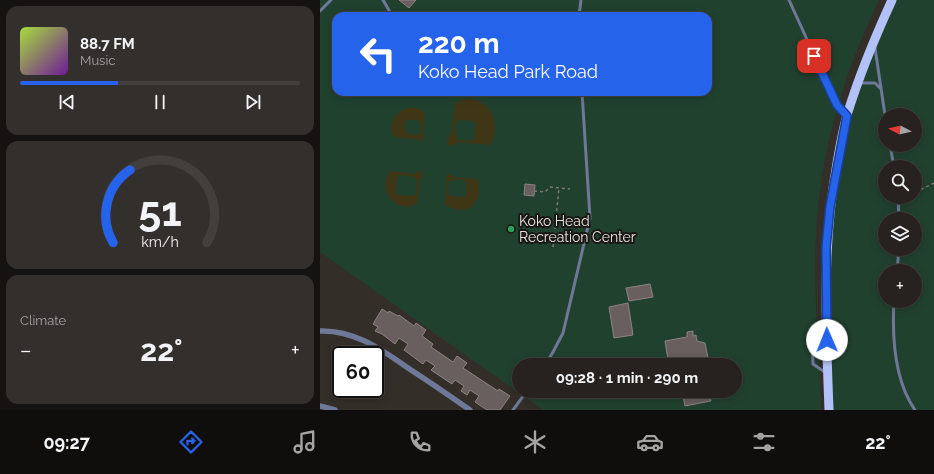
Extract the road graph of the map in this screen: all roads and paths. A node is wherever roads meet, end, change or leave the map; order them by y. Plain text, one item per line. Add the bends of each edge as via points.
1 (331, 0) edge
2 (383, 0) edge
3 (581, 0) edge
4 (789, 0) edge
5 (892, 0) edge
6 (320, 11) edge
7 (390, 12) dead end
8 (579, 12) edge
9 (873, 40) junction
10 (858, 83) junction
11 (881, 89) junction
12 (582, 96) edge
13 (885, 108) edge
14 (847, 116) junction
15 (934, 183) edge
16 (558, 188) junction
17 (570, 189) dead end
18 (922, 189) edge
19 (534, 191) dead end
20 (554, 235) junction
21 (537, 236) dead end
22 (535, 240) dead end
23 (540, 240) junction
24 (553, 247) dead end
25 (894, 308) edge
26 (826, 324) junction
27 (320, 331) edge
28 (549, 358) edge
29 (828, 374) junction
30 (522, 398) edge
31 (320, 406) edge
32 (334, 410) edge
33 (470, 410) edge
34 (514, 410) edge
35 (829, 410) edge
36 (915, 410) edge

1 - 6 lane
2 - 7 lane
3 - 8 lane
4 - 14 lane via 835,101
5 - 9 main road
9 - 10 main road
9 - 11 lane
10 - 11 lane via 875,83
10 - 14 main road
11 - 13 lane
12 - 28 lane via 590,218 563,333
14 - 26 main road via 830,207 826,247
15 - 18 path
16 - 17 path
16 - 19 path via 550,187 545,192
16 - 20 path
20 - 23 path via 550,235 544,241
20 - 24 path
21 - 23 path
22 - 23 path
25 - 36 lane via 896,354 904,390
26 - 29 main road
26 - 29 lane via 812,335 813,364
27 - 33 street via 345,334 376,346
29 - 35 main road
30 - 34 lane
31 - 32 street

